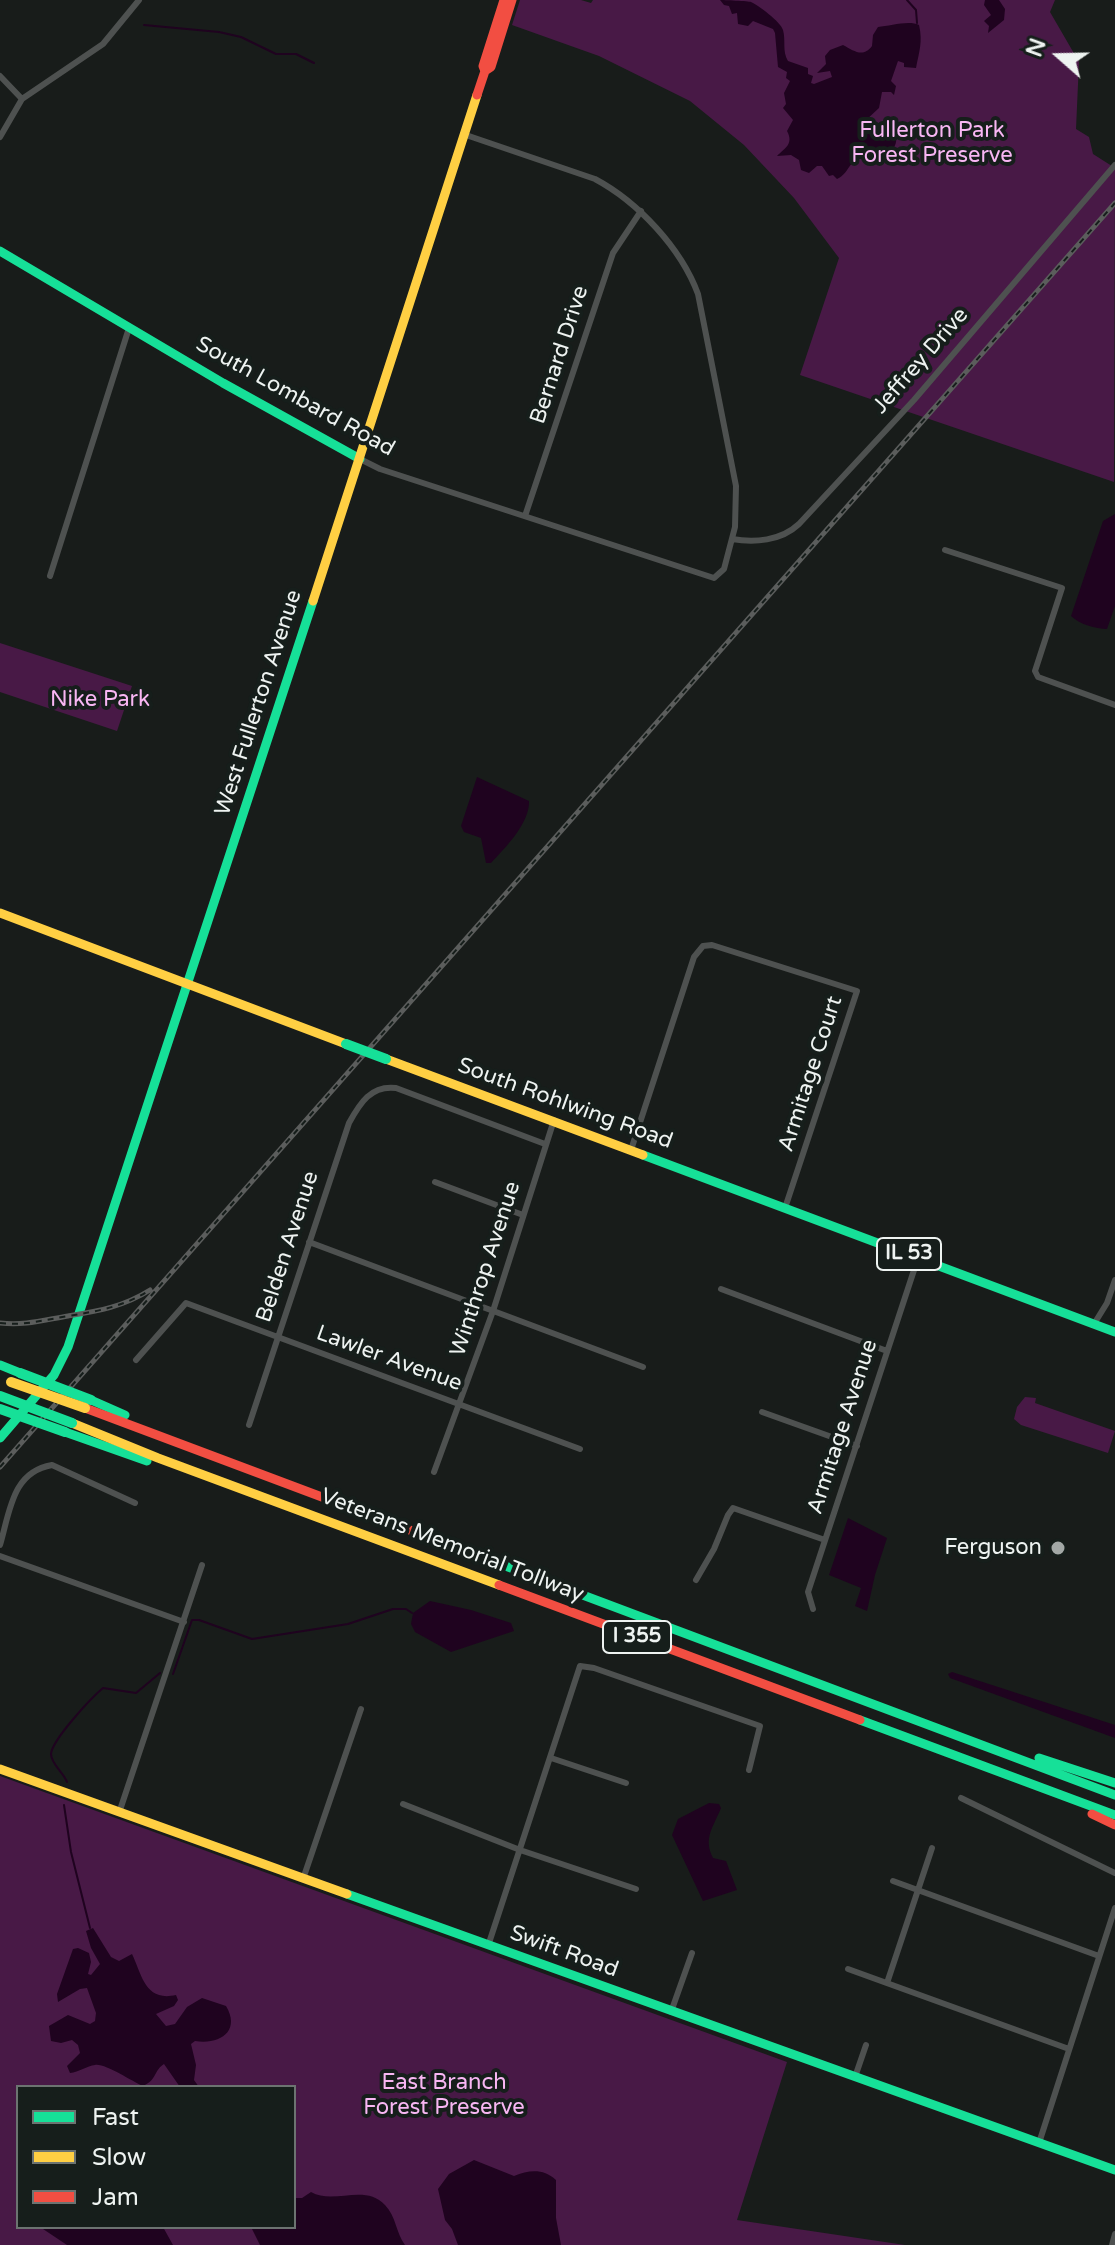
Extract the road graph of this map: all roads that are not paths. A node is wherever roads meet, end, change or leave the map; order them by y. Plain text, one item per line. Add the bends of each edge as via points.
1 (139, 0) edge
2 (504, 0) edge
3 (512, 0) edge
4 (485, 71) junction
5 (0, 76) edge
6 (22, 99) junction
7 (463, 134) junction
8 (0, 137) edge
9 (1115, 165) edge
10 (641, 211) junction
11 (0, 251) edge
12 (129, 328) junction
13 (360, 459) junction
14 (525, 516) junction
15 (732, 539) junction
16 (945, 550) dead end
17 (50, 576) dead end
18 (1113, 704) edge
19 (0, 913) edge
20 (189, 984) junction
21 (554, 1120) junction
22 (545, 1144) junction
23 (631, 1150) junction
24 (435, 1182) dead end
25 (785, 1208) junction
26 (523, 1215) junction
27 (309, 1242) junction
28 (918, 1258) junction
29 (1115, 1280) edge
30 (721, 1289) dead end
31 (493, 1311) junction
32 (1094, 1324) junction
33 (1115, 1332) edge
34 (278, 1337) junction
35 (887, 1351) junction
36 (136, 1360) dead end
37 (0, 1365) edge
38 (643, 1367) dead end
39 (6, 1380) edge
40 (0, 1396) edge
41 (88, 1404) junction
42 (461, 1405) junction
43 (0, 1409) edge
44 (762, 1412) dead end
45 (249, 1425) dead end
46 (68, 1427) junction
47 (0, 1438) edge
48 (857, 1446) junction
49 (580, 1449) dead end
50 (434, 1472) dead end
51 (135, 1503) dead end
52 (825, 1540) junction
53 (0, 1545) edge
54 (0, 1556) edge
55 (202, 1565) dead end
56 (696, 1580) dead end
57 (813, 1609) dead end
58 (184, 1622) junction
59 (361, 1709) dead end
60 (928, 1724) junction
61 (551, 1758) junction
62 (0, 1769) edge
63 (749, 1770) dead end
64 (626, 1783) dead end
65 (1115, 1783) edge
66 (1032, 1784) junction
67 (1115, 1795) edge
68 (961, 1798) dead end
69 (403, 1804) dead end
70 (119, 1813) junction
71 (1115, 1815) edge
72 (1115, 1825) edge
73 (932, 1848) dead end
74 (520, 1850) junction
75 (1115, 1873) edge
76 (303, 1879) junction
77 (893, 1881) dead end
78 (636, 1889) dead end
79 (918, 1889) junction
80 (1115, 1908) edge
81 (488, 1946) junction
82 (692, 1953) dead end
83 (1099, 1956) junction
84 (848, 1969) dead end
85 (887, 1983) junction
86 (671, 2012) junction
87 (866, 2045) dead end
88 (1069, 2049) junction
89 (855, 2077) junction
90 (1039, 2143) junction
91 (1115, 2170) edge
92 (1115, 2234) edge
93 (1112, 2245) edge

1 - 6 street via 103,44
2 - 4 main road, West Fullerton Avenue
3 - 4 main road, West Fullerton Avenue via 491,67
4 - 7 main road, West Fullerton Avenue
5 - 6 street
6 - 8 street
7 - 10 street via 595,179
7 - 13 main road, West Fullerton Avenue
9 - 15 street, Jeffrey Drive via 914,400 799,524 766,539
10 - 14 street, Bernard Drive via 613,253
10 - 15 street via 686,266 698,294 736,486
11 - 12 main road, South Lombard Road
12 - 13 main road, South Lombard Road
12 - 17 street
13 - 14 street, South Lombard Road
13 - 20 main road, West Fullerton Avenue
14 - 15 street, South Lombard Road via 714,578 724,569
16 - 18 street via 1062,588 1035,671 1044,680
19 - 20 main road, South Rohlwing Road / IL 53
20 - 21 main road, South Rohlwing Road / IL 53, bridge
20 - 47 main road, West Fullerton Avenue via 68,1347 54,1375
21 - 22 street, Winthrop Avenue
21 - 23 main road, South Rohlwing Road / IL 53
22 - 26 street, Winthrop Avenue
22 - 27 street, Belden Avenue via 396,1088 377,1089 360,1103 349,1123
23 - 25 main road, South Rohlwing Road / IL 53
23 - 25 street, Armitage Court via 694,957 703,946 857,991
24 - 26 street
25 - 28 main road, South Rohlwing Road / IL 53
26 - 31 street, Winthrop Avenue
27 - 31 street
27 - 34 street, Belden Avenue
28 - 32 main road, South Rohlwing Road / IL 53
28 - 35 street, Armitage Avenue
29 - 32 street
30 - 35 street
31 - 38 street
31 - 42 street, Winthrop Avenue
32 - 33 main road, South Rohlwing Road / IL 53
34 - 36 street, Lawler Avenue via 186,1303
34 - 42 street, Lawler Avenue
34 - 45 street, Belden Avenue
35 - 48 street, Armitage Avenue
37 - 41 main road, bridge
39 - 41 main road, Veterans Memorial Tollway / I 355, bridge
40 - 46 main road, Veterans Memorial Tollway / I 355, bridge
41 - 60 main road, Veterans Memorial Tollway / I 355
42 - 49 street, Lawler Avenue
42 - 50 street, Winthrop Avenue
43 - 46 main road, bridge
44 - 48 street
46 - 66 main road, Veterans Memorial Tollway / I 355
48 - 52 street, Armitage Avenue
51 - 53 street via 52,1465 37,1467 22,1481
52 - 56 street via 733,1508
52 - 57 street, Armitage Avenue via 808,1592
54 - 58 street
55 - 58 street
58 - 70 street
59 - 76 street
60 - 65 main road
60 - 67 main road, Veterans Memorial Tollway / I 355
61 - 63 street via 580,1666 760,1726
61 - 64 street
61 - 74 street
62 - 70 main road, Swift Road
66 - 71 main road, Veterans Memorial Tollway / I 355
66 - 72 main road
68 - 75 street
69 - 74 street
70 - 76 main road, Swift Road
73 - 79 street
74 - 78 street
74 - 81 street
76 - 81 main road, Swift Road
77 - 79 street
79 - 83 street
79 - 85 street
80 - 83 street
81 - 86 main road, Swift Road
82 - 86 street
83 - 88 street
84 - 85 street
85 - 88 street
86 - 89 main road, Swift Road
87 - 89 street
88 - 90 street
89 - 90 main road, Swift Road
90 - 91 main road, Swift Road
92 - 93 street

